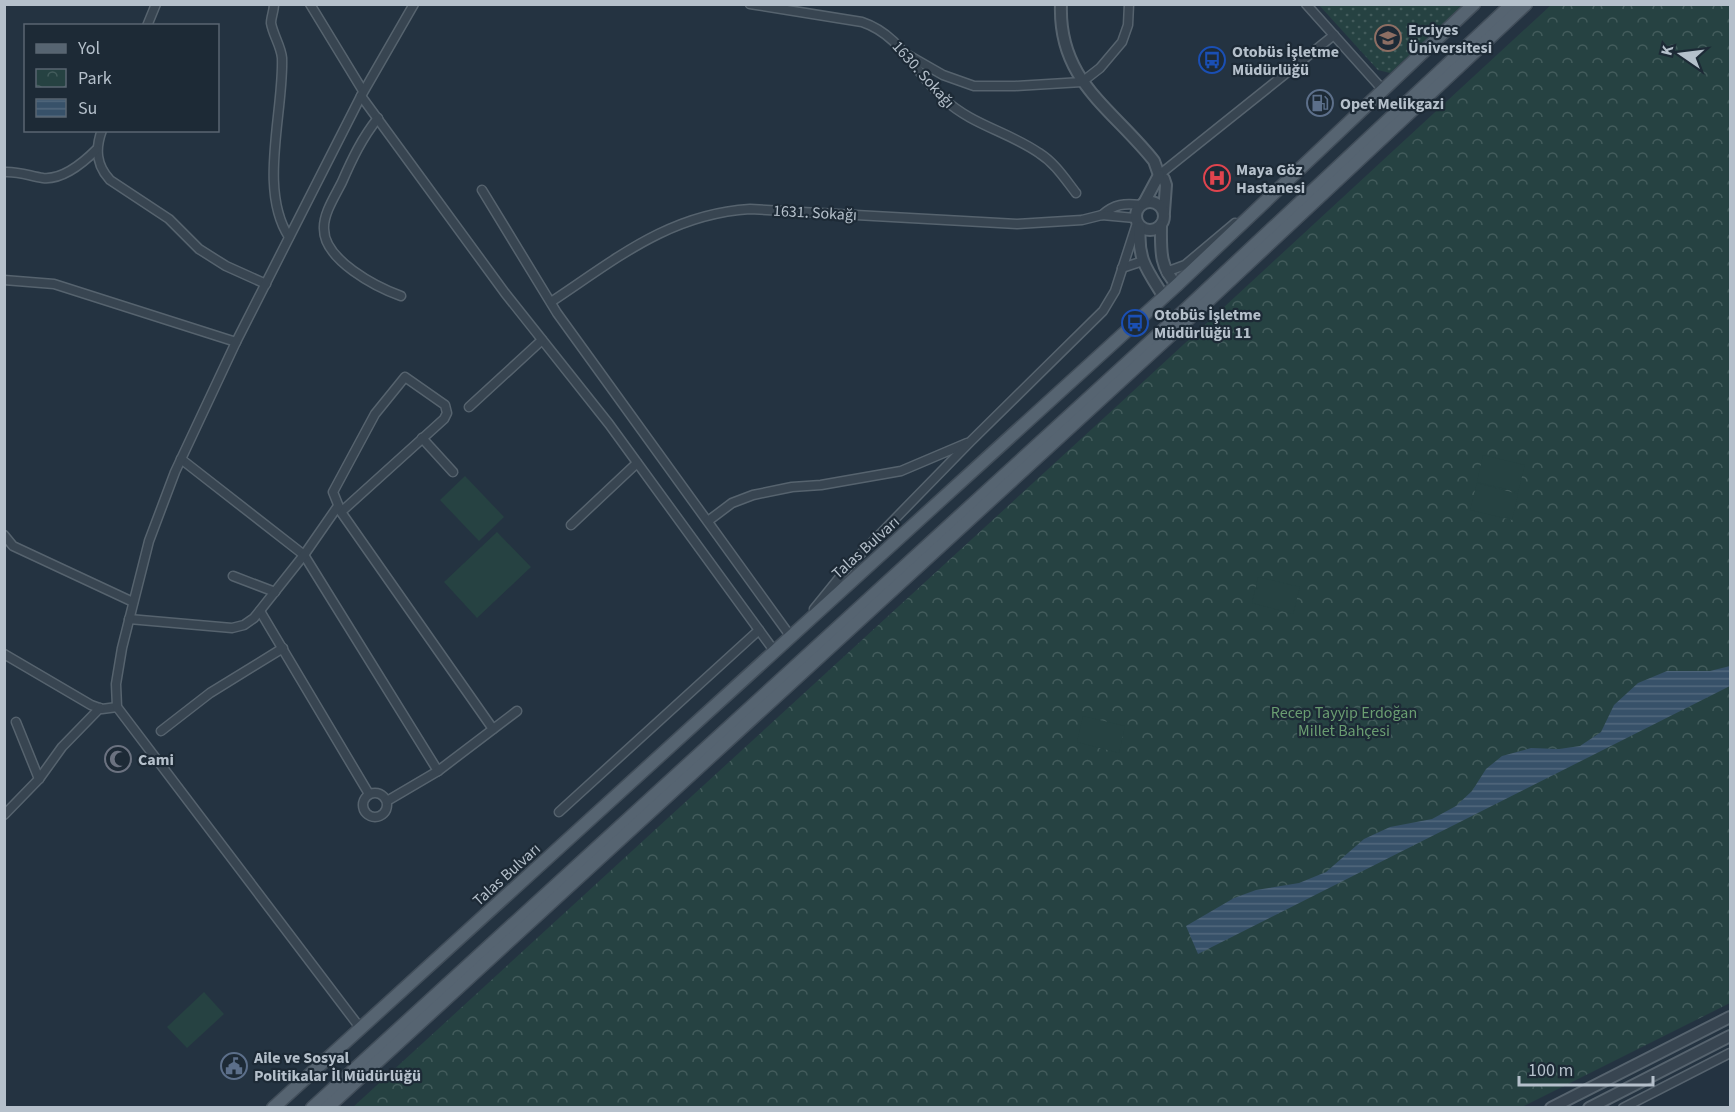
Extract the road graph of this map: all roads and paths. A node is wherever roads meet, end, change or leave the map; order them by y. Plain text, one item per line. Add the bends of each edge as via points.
1 (156, 4) edge
2 (274, 4) edge
3 (310, 4) edge
4 (414, 4) edge
5 (750, 4) edge
6 (1061, 4) edge
7 (1129, 4) edge
8 (1306, 4) edge
9 (1474, 4) edge
10 (1512, 4) edge
11 (1526, 4) edge
12 (148, 24) edge
13 (1334, 35) junction
14 (905, 53) junction
15 (1082, 82) junction
16 (1383, 90) junction
17 (362, 94) junction
18 (378, 118) junction
19 (101, 132) edge
20 (97, 149) junction
21 (4, 172) edge
22 (1160, 175) junction
23 (1278, 189) junction
24 (482, 190) dead end
25 (1076, 193) dead end
26 (1142, 204) junction
27 (1164, 212) junction
28 (1102, 215) junction
29 (1137, 223) junction
30 (1161, 225) junction
31 (289, 237) junction
32 (1143, 261) junction
33 (1122, 268) junction
34 (1166, 273) junction
35 (4, 280) edge
36 (266, 284) junction
37 (1177, 285) junction
38 (400, 296) dead end
39 (1164, 297) junction
40 (551, 302) junction
41 (542, 340) junction
42 (236, 342) junction
43 (469, 407) dead end
44 (422, 438) junction
45 (970, 442) junction
46 (181, 459) junction
47 (637, 463) junction
48 (453, 472) dead end
49 (340, 509) junction
50 (708, 521) junction
51 (571, 525) dead end
52 (4, 535) edge
53 (8, 544) edge
54 (304, 555) junction
55 (233, 576) dead end
56 (275, 591) junction
57 (133, 602) junction
58 (260, 611) junction
59 (129, 619) junction
60 (759, 630) junction
61 (791, 637) junction
62 (283, 648) junction
63 (775, 652) junction
64 (4, 654) edge
65 (117, 707) junction
66 (100, 708) junction
67 (517, 711) dead end
68 (16, 722) dead end
69 (493, 729) junction
70 (161, 731) dead end
71 (438, 771) junction
72 (39, 779) junction
73 (369, 794) junction
74 (387, 801) junction
75 (559, 812) dead end
76 (4, 815) edge
77 (1731, 1017) edge
78 (361, 1029) junction
79 (1731, 1036) edge
80 (1731, 1053) edge
81 (273, 1107) edge
82 (312, 1107) edge
83 (327, 1107) edge
84 (1551, 1107) edge
85 (1589, 1107) edge
86 (1623, 1107) edge

1 - 12 street
2 - 31 street via 272,25 282,57 274,155 276,202
3 - 17 street
4 - 17 street
5 - 14 street, 1630. Sokağı via 862,22 886,34
6 - 15 street via 1067,51
7 - 15 street via 1128,25 1116,52
8 - 13 street
9 - 16 main road, Talas Bulvarı
10 - 82 main road via 1186,309
11 - 83 main road
13 - 16 street
13 - 22 street
14 - 15 street via 944,75 974,86
14 - 25 street, 1630. Sokağı via 951,106 1040,153
15 - 22 street via 1150,156
16 - 23 main road, Talas Bulvarı
17 - 18 street
17 - 31 street
18 - 38 street via 363,138 326,217 324,234 353,271
18 - 41 street
19 - 20 street
20 - 21 street via 52,177
20 - 36 street via 100,166 110,180 169,219 199,249
22 - 26 street
22 - 27 street via 1167,191
23 - 34 street via 1185,265
23 - 37 main road, Talas Bulvarı
24 - 40 street
26 - 27 street via 1154,202
26 - 28 street, 1631. Sokağı via 1121,204
26 - 29 street via 1137,209
27 - 30 street
28 - 29 street, 1631. Sokağı
28 - 40 street, 1631. Sokağı via 1022,224 750,209 717,212 649,237
29 - 30 street via 1149,231
29 - 32 street
29 - 33 street
30 - 34 street via 1161,257
31 - 36 street
32 - 33 street
32 - 39 street
33 - 45 street via 1109,301 1095,320
34 - 37 street
35 - 42 street via 54,284
36 - 42 street
37 - 39 main road, Talas Bulvarı
39 - 61 main road, Talas Bulvarı
40 - 50 street
41 - 43 street
41 - 47 street
42 - 46 street
44 - 48 street
44 - 49 street
44 - 49 street via 446,416 447,410 405,377 375,414 333,492
45 - 50 street via 901,471 753,495 732,502
45 - 61 street via 848,567
46 - 54 street
46 - 57 street via 157,518
47 - 51 street
47 - 60 street
49 - 54 street
49 - 69 street
50 - 61 street
52 - 53 street
53 - 57 street
54 - 56 street
54 - 71 street
55 - 56 street
56 - 58 street
57 - 59 street
58 - 59 street via 249,622 232,628
58 - 62 street
59 - 65 street via 117,673
60 - 63 street
60 - 75 street
61 - 63 main road, Talas Bulvarı
62 - 70 street via 210,693
62 - 73 street
63 - 78 main road, Talas Bulvarı
64 - 66 street
65 - 66 street
65 - 78 street
66 - 72 street via 62,747
67 - 69 street
68 - 72 street
69 - 71 street
71 - 74 street
72 - 76 street
73 - 74 street via 380,793
73 - 74 street via 363,805 369,816 384,813
77 - 84 street
78 - 81 main road, Talas Bulvarı
79 - 85 street
80 - 86 street

